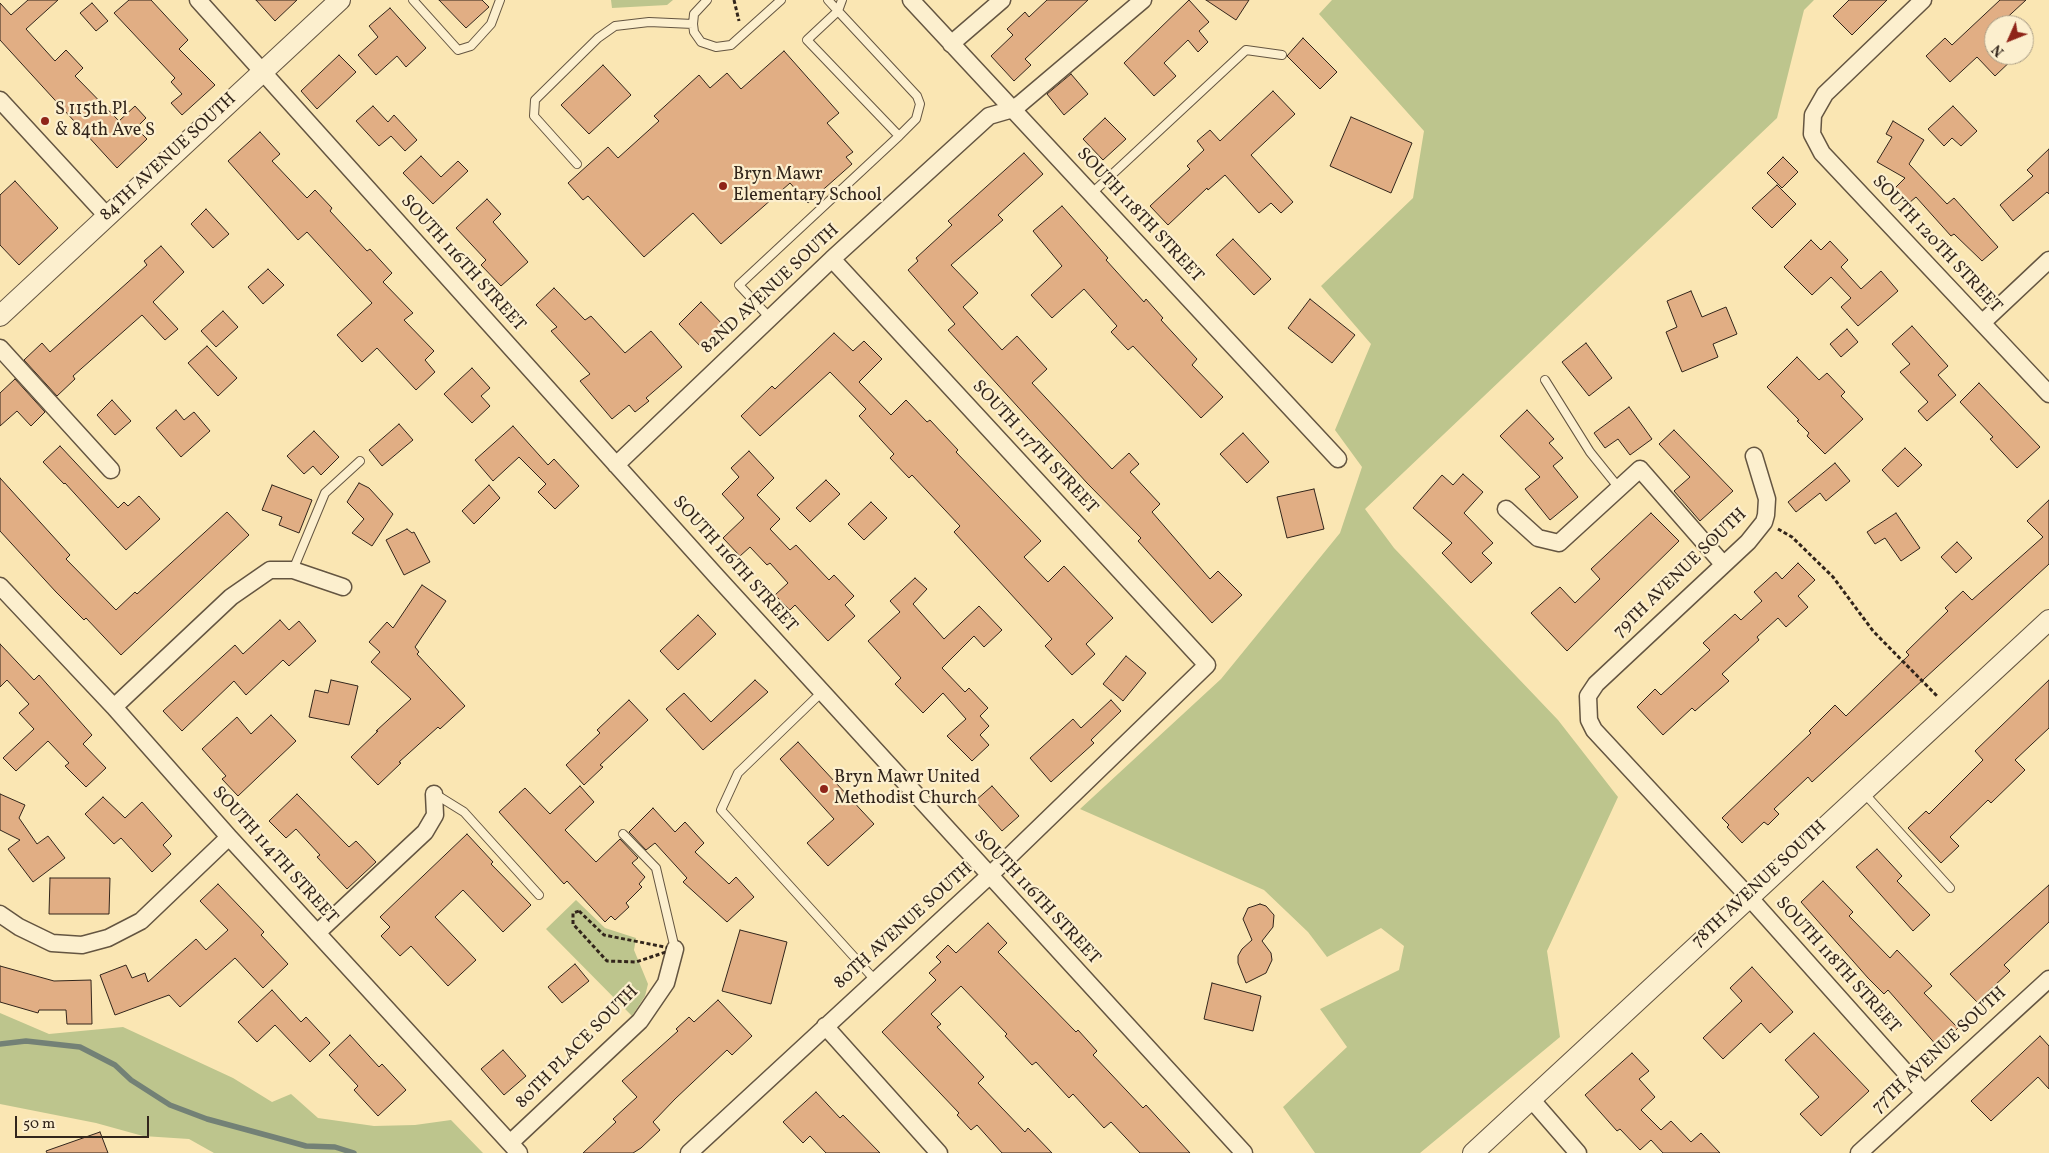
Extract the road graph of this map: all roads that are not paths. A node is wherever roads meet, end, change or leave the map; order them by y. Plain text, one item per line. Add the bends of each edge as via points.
1 (198, 0) edge
2 (340, 0) edge
3 (414, 0) edge
4 (500, 0) edge
5 (707, 0) edge
6 (781, 0) edge
7 (828, 0) edge
8 (842, 0) edge
9 (911, 0) edge
10 (1002, 0) edge
11 (1143, 0) edge
12 (1923, 0) edge
13 (838, 11) junction
14 (692, 24) junction
15 (951, 44) junction
16 (1282, 55) dead end
17 (262, 72) junction
18 (0, 100) edge
19 (1013, 109) junction
20 (899, 136) junction
21 (576, 164) dead end
22 (1091, 194) junction
23 (106, 216) junction
24 (832, 259) junction
25 (2049, 260) edge
26 (0, 316) edge
27 (770, 318) junction
28 (1982, 323) junction
29 (0, 348) edge
30 (1545, 380) dead end
31 (2049, 394) edge
32 (1754, 456) dead end
33 (1338, 459) dead end
34 (360, 461) dead end
35 (616, 465) junction
36 (111, 470) dead end
37 (1619, 488) junction
38 (1506, 509) dead end
39 (1723, 564) junction
40 (293, 570) junction
41 (0, 586) edge
42 (343, 587) dead end
43 (2049, 620) edge
44 (1207, 665) joint
45 (822, 692) junction
46 (114, 706) junction
47 (1587, 708) joint
48 (1862, 791) junction
49 (434, 794) joint
50 (623, 834) dead end
51 (229, 837) junction
52 (989, 876) junction
53 (1950, 888) dead end
54 (539, 895) dead end
55 (1748, 896) junction
56 (0, 914) edge
57 (316, 933) junction
58 (675, 949) joint
59 (2049, 979) edge
60 (875, 980) junction
61 (825, 1026) junction
62 (1924, 1093) junction
63 (1530, 1099) junction
64 (515, 1148) edge
65 (689, 1153) edge
66 (939, 1153) edge
67 (1244, 1153) edge
68 (1473, 1153) edge
69 (1578, 1153) edge
70 (1859, 1153) edge

1 - 17 street, SOUTH 116TH STREET
2 - 17 street, 84TH AVENUE SOUTH
3 - 4 lane via 458,50 471,46 491,24
5 - 14 lane via 694,14
6 - 14 lane via 731,46 708,46 701,42
7 - 13 lane
8 - 13 lane
9 - 15 street, SOUTH 118TH STREET
10 - 15 street
11 - 19 street, 82ND AVENUE SOUTH
12 - 28 street, SOUTH 120TH STREET via 1825,94 1814,115 1812,134 1822,153
13 - 20 lane via 917,96 920,104 916,119
13 - 20 lane via 807,40
14 - 21 lane via 649,22 615,26 598,38 535,100 534,116
15 - 19 street, SOUTH 118TH STREET
16 - 22 lane via 1246,50
17 - 23 street, 84TH AVENUE SOUTH
17 - 35 street, SOUTH 116TH STREET
18 - 23 street
19 - 22 street, SOUTH 118TH STREET
19 - 24 street, 82ND AVENUE SOUTH via 989,116
20 - 27 lane via 739,285
22 - 33 street, SOUTH 118TH STREET
23 - 26 street, 84TH AVENUE SOUTH
24 - 27 street, 82ND AVENUE SOUTH
24 - 44 street, SOUTH 117TH STREET
25 - 28 street
27 - 35 street, 82ND AVENUE SOUTH
28 - 31 street, SOUTH 120TH STREET
29 - 36 street
30 - 37 lane via 1590,452
32 - 39 street, 79TH AVENUE SOUTH via 1767,499 1764,522 1748,542
34 - 40 lane via 325,493
35 - 45 street, SOUTH 116TH STREET
37 - 38 street via 1558,543 1538,538
37 - 39 street via 1640,468
39 - 47 street, 79TH AVENUE SOUTH via 1596,684 1588,696
40 - 42 street
40 - 46 street via 270,570 255,578
41 - 46 street, SOUTH 114TH STREET
43 - 48 street, 78TH AVENUE SOUTH
44 - 52 street, 80TH AVENUE SOUTH
45 - 52 street, SOUTH 116TH STREET
45 - 60 lane via 738,773 721,810
46 - 51 street, SOUTH 114TH STREET
47 - 55 street, SOUTH 118TH STREET via 1594,730
48 - 53 lane
48 - 55 street, 78TH AVENUE SOUTH
49 - 54 lane via 464,812
49 - 57 street via 435,815 425,832
50 - 58 lane via 656,868
51 - 56 street via 141,921 108,938 82,945 52,943 19,928
51 - 57 street, SOUTH 114TH STREET
52 - 60 street, 80TH AVENUE SOUTH
52 - 67 street, SOUTH 116TH STREET
55 - 62 street, SOUTH 118TH STREET
55 - 63 street, 78TH AVENUE SOUTH
57 - 64 street, SOUTH 114TH STREET
58 - 64 street, 80TH PLACE SOUTH via 666,984 640,1021
59 - 62 street, 77TH AVENUE SOUTH
60 - 61 street, 80TH AVENUE SOUTH
61 - 65 street, 80TH AVENUE SOUTH
61 - 66 street
62 - 70 street, 77TH AVENUE SOUTH
63 - 68 street, 78TH AVENUE SOUTH
63 - 69 street

